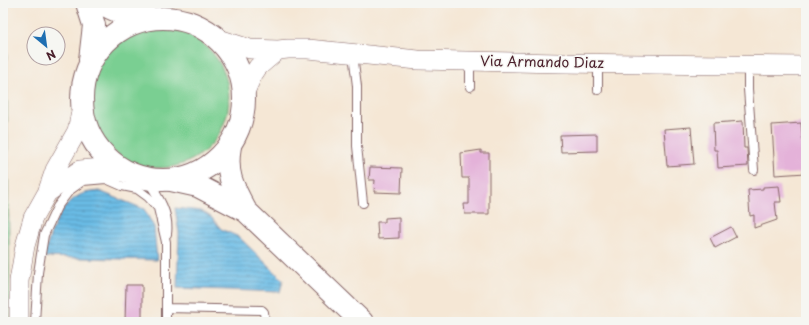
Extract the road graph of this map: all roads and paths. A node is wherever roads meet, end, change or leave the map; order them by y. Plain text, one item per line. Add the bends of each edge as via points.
1 (87, 3) edge
2 (102, 3) edge
3 (153, 18) junction
4 (219, 39) junction
5 (278, 50) junction
6 (353, 53) junction
7 (470, 61) junction
8 (598, 63) junction
9 (748, 65) junction
10 (88, 66) junction
11 (806, 66) edge
12 (470, 87) dead end
13 (598, 90) dead end
14 (245, 92) junction
15 (82, 107) junction
16 (230, 146) junction
17 (754, 170) dead end
18 (137, 176) junction
19 (171, 180) junction
20 (46, 193) junction
21 (363, 203) dead end
22 (246, 211) junction
23 (166, 242) junction
24 (166, 308) junction
25 (19, 322) edge
26 (35, 322) edge
27 (166, 322) edge
28 (265, 322) edge
29 (362, 322) edge

1 - 10 main road via 94,26
2 - 3 main road via 112,10 131,16
3 - 4 main road via 177,18 199,26
3 - 10 main road via 126,26 104,43
4 - 5 street, Via Armando Diaz via 250,49
4 - 14 main road via 232,54 241,72
5 - 6 street, Via Armando Diaz via 307,49
5 - 14 street via 258,67
6 - 7 street, Via Armando Diaz via 418,60
6 - 21 lane via 357,86 357,146
7 - 8 street, Via Armando Diaz
7 - 12 lane
8 - 9 street, Via Armando Diaz
8 - 13 lane
9 - 11 street, Via Armando Diaz
9 - 17 lane
10 - 15 main road via 83,86
14 - 16 main road via 242,120
15 - 18 main road via 89,134 105,156
15 - 20 street via 78,131 54,170
16 - 19 main road via 214,163 194,175
16 - 22 main road via 228,170 233,187
18 - 19 main road
18 - 20 street via 102,168 80,170
18 - 23 lane via 164,208 168,226
19 - 22 main road via 198,186
20 - 25 street via 33,218 25,246 19,281
22 - 29 main road
23 - 24 lane
23 - 26 lane via 158,208 148,197 137,189 106,179 83,181 69,191 57,207 44,235 38,273
24 - 27 lane
24 - 28 lane via 262,310

